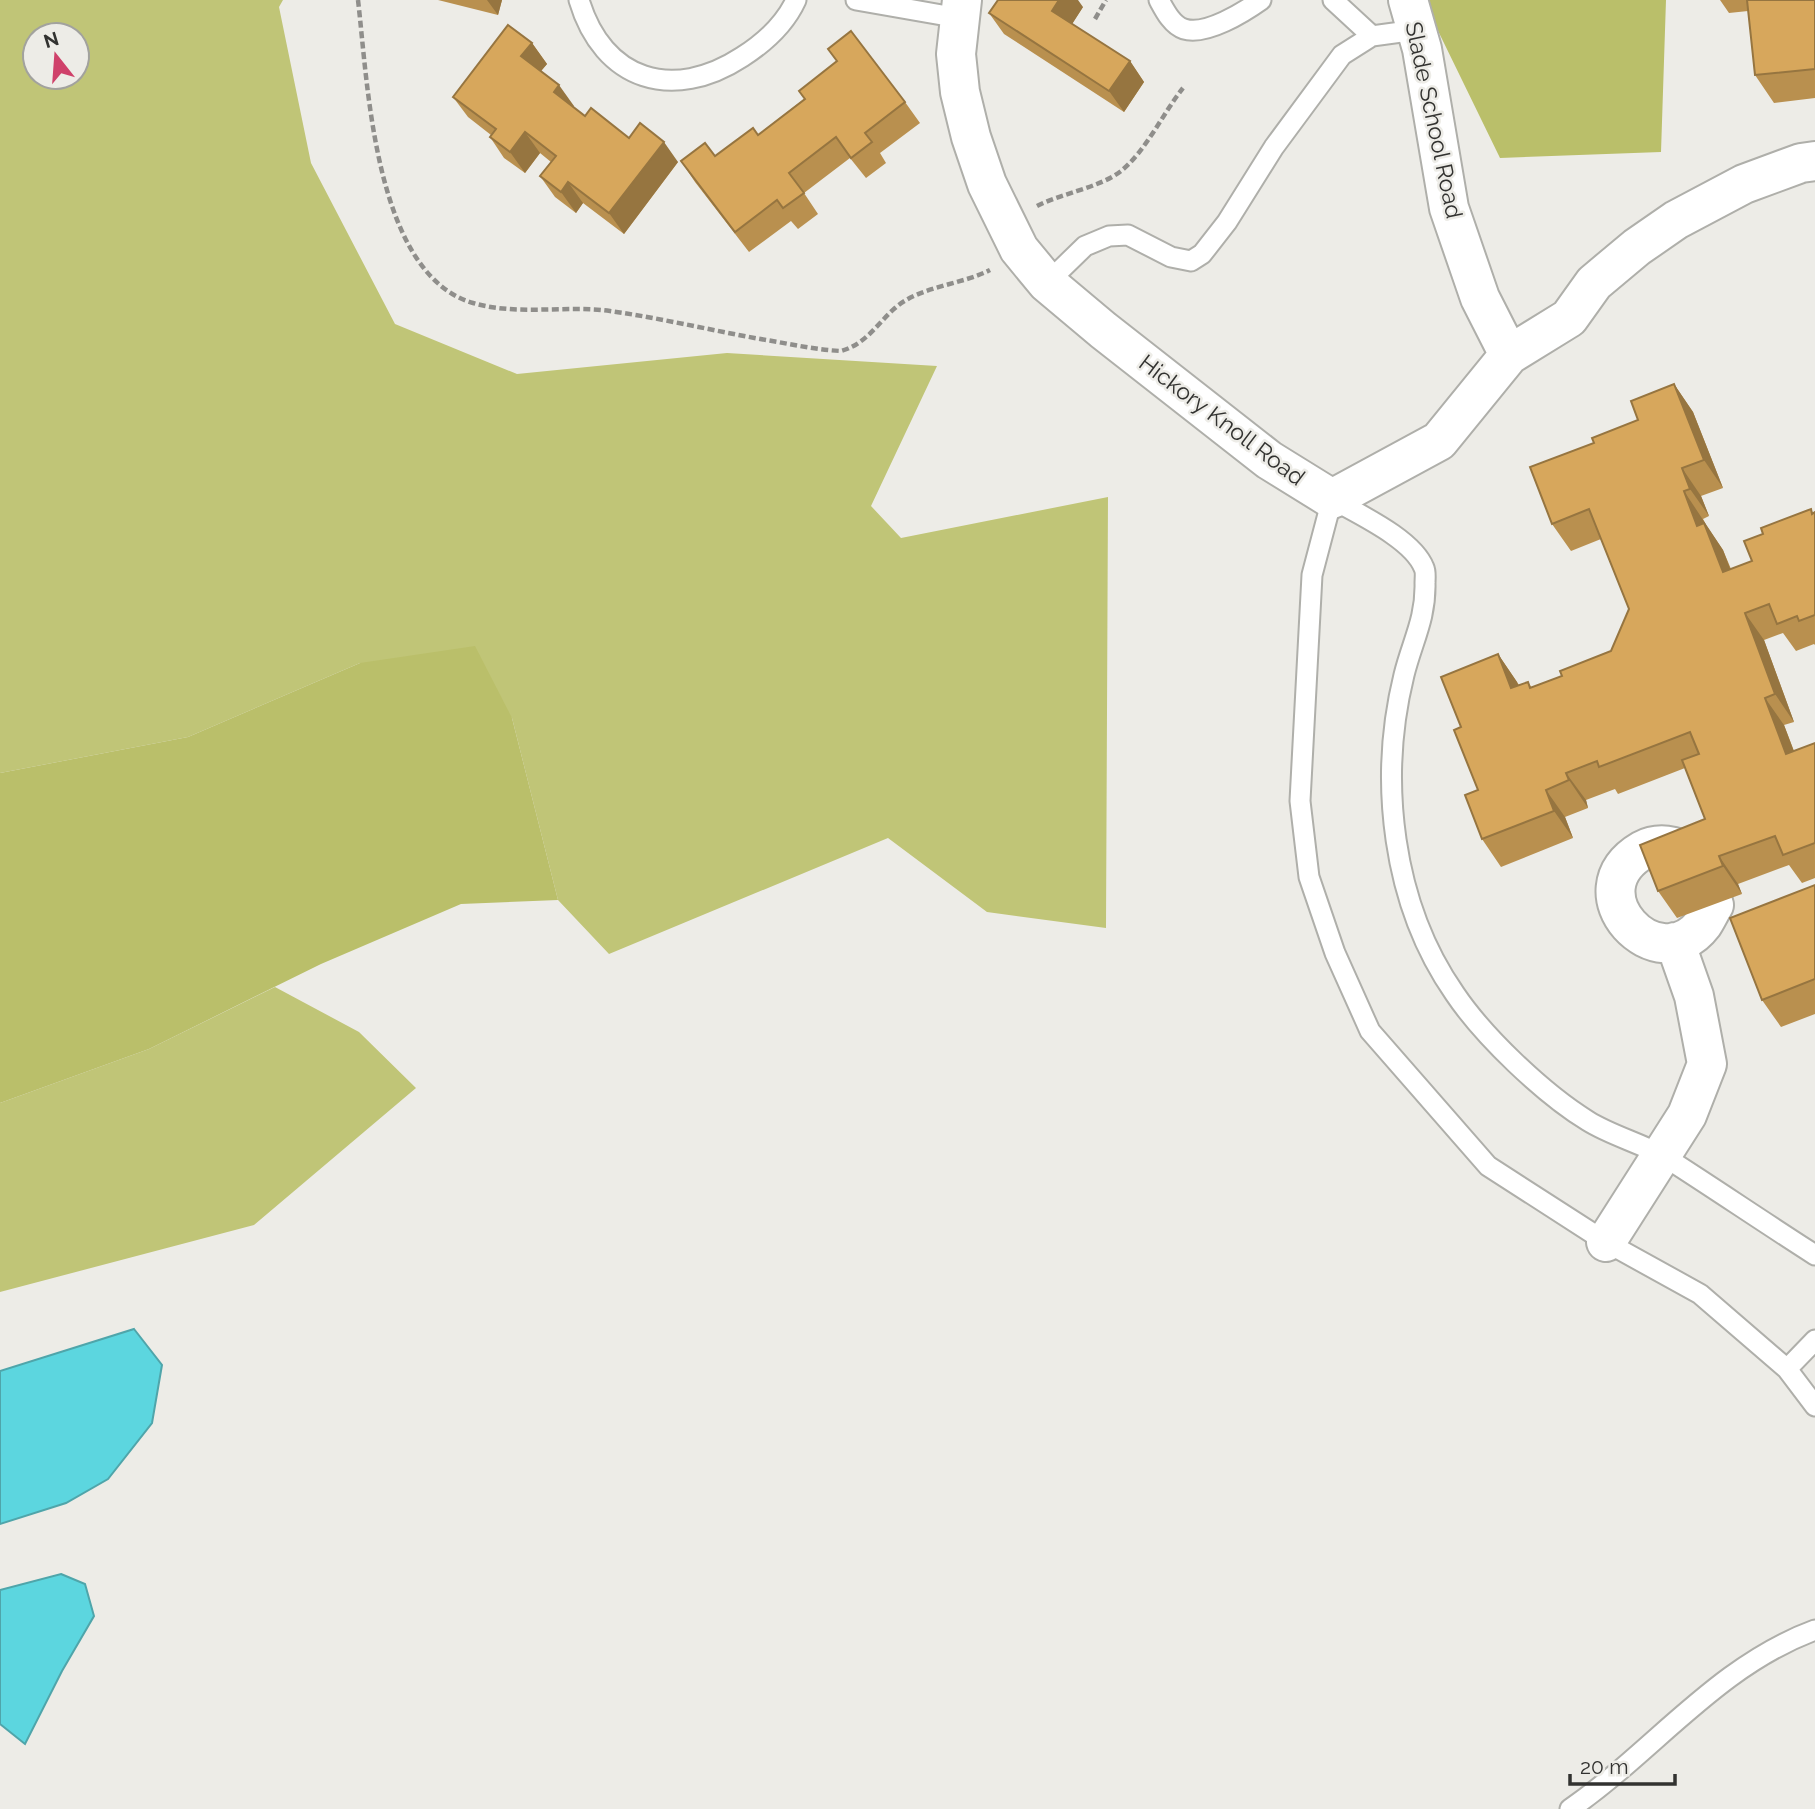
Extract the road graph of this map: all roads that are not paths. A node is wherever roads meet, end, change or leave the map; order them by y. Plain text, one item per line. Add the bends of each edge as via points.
1 (579, 0) edge
2 (796, 0) edge
3 (856, 0) edge
4 (1159, 0) edge
5 (1261, 0) edge
6 (1333, 0) edge
7 (961, 9) edge
8 (1412, 15) edge
9 (1372, 36) junction
10 (1815, 161) edge
11 (1047, 283) junction
12 (1509, 355) junction
13 (1332, 499) junction
14 (1696, 858) edge
15 (1714, 905) edge
16 (1675, 942) junction
17 (1662, 1156) junction
18 (1606, 1242) junction
19 (1815, 1255) edge
20 (1815, 1340) edge
21 (1787, 1368) junction
22 (1815, 1406) edge
23 (1815, 1630) edge
24 (1570, 1809) edge

1 - 2 lane via 602,47 626,69 653,80 692,80 725,68 759,46 790,15
3 - 7 lane
4 - 5 lane via 1169,18 1185,29 1230,20
6 - 9 lane
7 - 11 street, Hickory Knoll Road via 956,54 971,137 1012,235
8 - 9 lane
8 - 12 street, Slade School Road via 1449,208 1480,298
9 - 11 lane via 1342,55 1202,254 1191,261 1171,257 1128,235 1109,236 1084,247
10 - 12 street via 1744,184 1676,220 1594,282 1569,318
11 - 13 street, Hickory Knoll Road via 1269,460
12 - 13 street via 1438,441
13 - 17 lane via 1410,548 1424,568 1426,599 1404,674 1390,787 1401,867 1422,936 1454,994 1493,1041 1531,1076 1588,1122
13 - 18 lane via 1312,575 1300,801 1309,877 1335,953 1370,1031 1488,1166
14 - 16 street via 1679,847 1648,848 1635,855 1617,881 1619,914 1629,927 1642,938
15 - 16 street via 1703,925
16 - 17 street via 1694,996 1707,1064 1687,1115
17 - 18 street
17 - 19 lane
18 - 21 lane via 1700,1294
20 - 21 lane
21 - 22 lane
23 - 24 lane via 1717,1684

